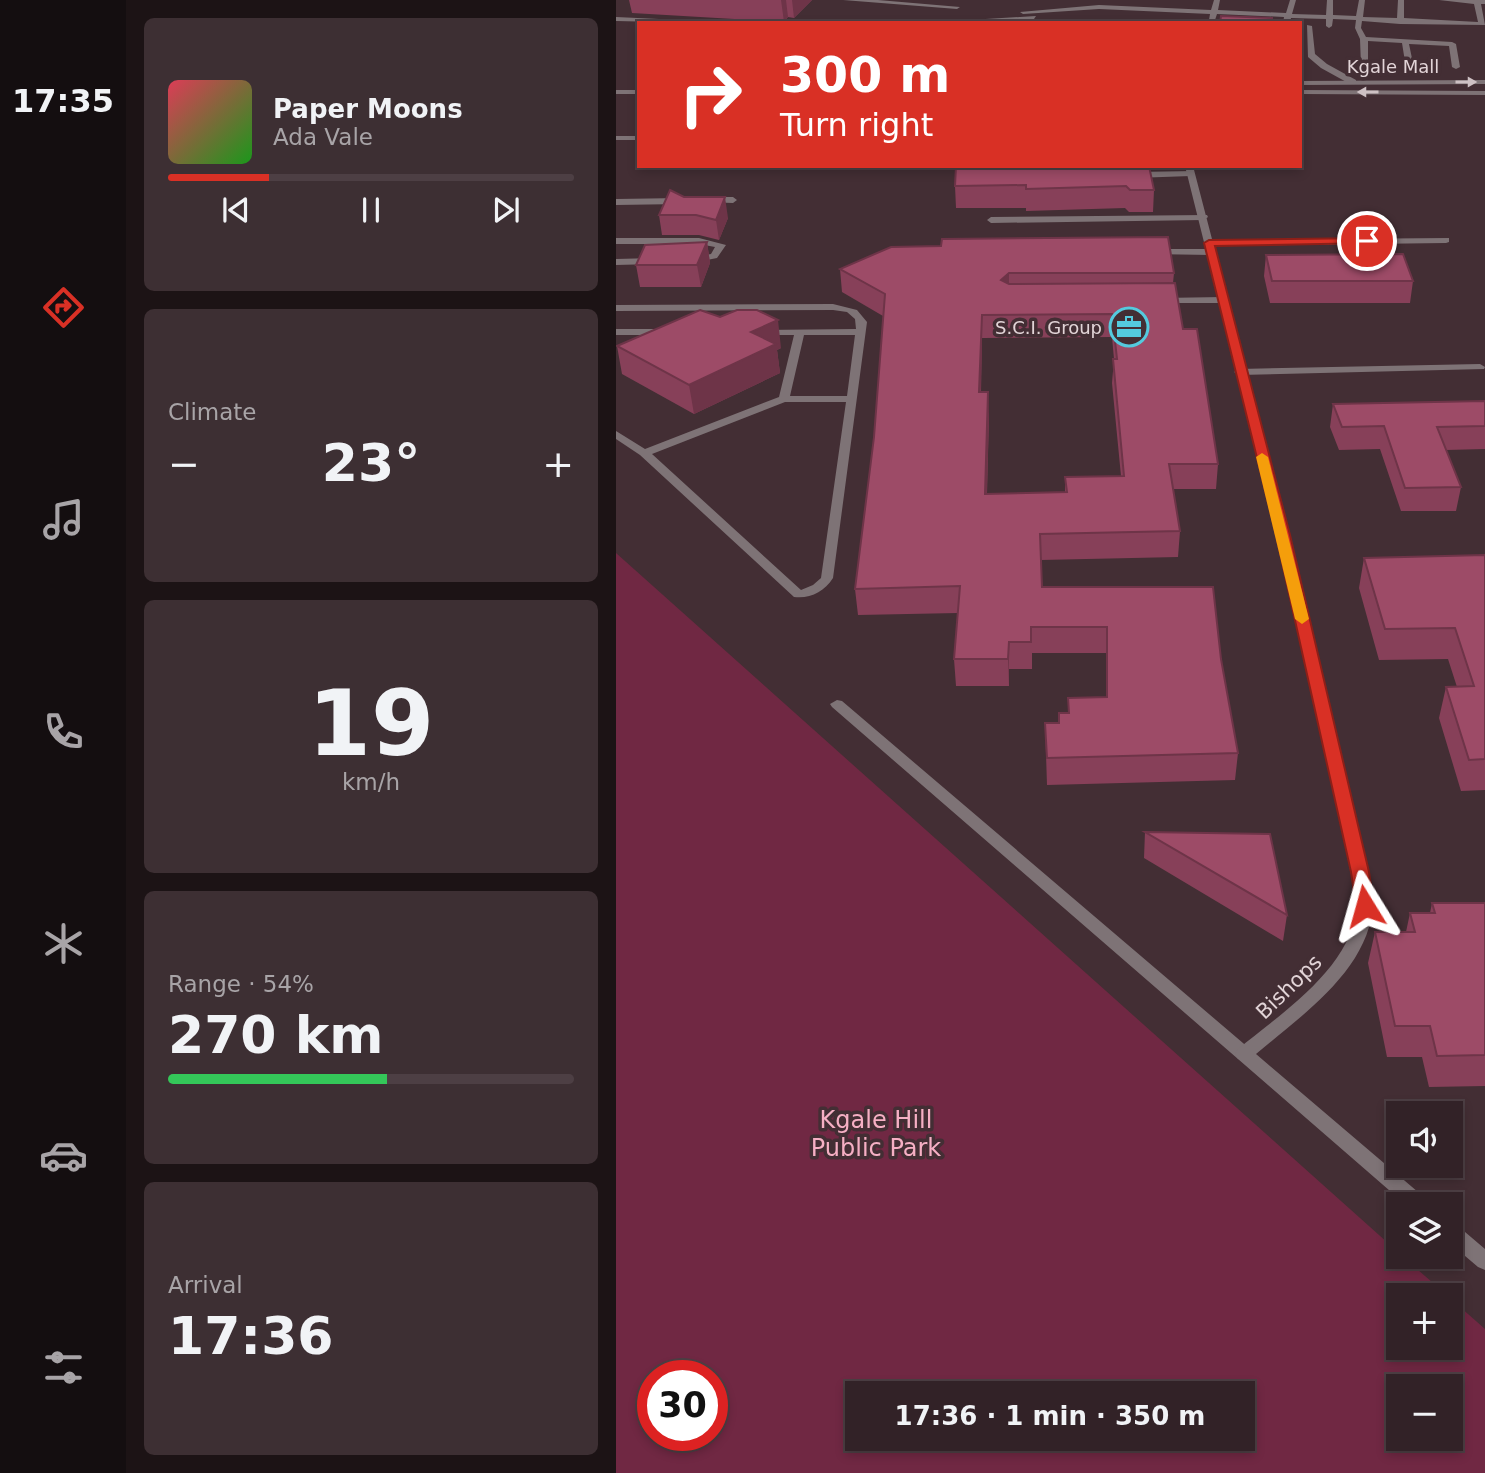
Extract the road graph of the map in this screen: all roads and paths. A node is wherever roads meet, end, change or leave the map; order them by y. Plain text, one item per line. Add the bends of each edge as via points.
1 (846, 0) edge
2 (1069, 0) edge
3 (1140, 0) edge
4 (1182, 0) edge
5 (1217, 0) edge
6 (1293, 0) edge
7 (1330, 0) edge
8 (1362, 0) edge
9 (1401, 0) edge
10 (1440, 0) edge
11 (1480, 1) edge
12 (959, 4) edge
13 (1101, 4) edge
14 (1066, 8) junction
15 (1139, 10) junction
16 (1023, 12) dead end
17 (1177, 12) junction
18 (1213, 17) junction
19 (1252, 17) edge
20 (616, 19) edge
21 (1287, 20) edge
22 (656, 21) edge
23 (947, 21) edge
24 (990, 21) edge
25 (1221, 21) edge
26 (1229, 21) edge
27 (1302, 21) edge
28 (1400, 22) junction
29 (1329, 23) junction
30 (1440, 23) junction
31 (1359, 24) junction
32 (1305, 26) edge
33 (1339, 27) dead end
34 (1348, 28) dead end
35 (1371, 29) dead end
36 (1302, 35) edge
37 (1310, 35) junction
38 (1364, 39) junction
39 (1405, 42) junction
40 (1364, 64) dead end
41 (1456, 67) dead end
42 (1410, 68) dead end
43 (1353, 82) junction
44 (1485, 82) edge
45 (1302, 83) edge
46 (616, 92) edge
47 (637, 92) edge
48 (1302, 92) edge
49 (1485, 93) edge
50 (616, 138) edge
51 (637, 138) edge
52 (1190, 170) edge
53 (1124, 175) edge
54 (733, 200) dead end
55 (616, 202) edge
56 (1204, 217) junction
57 (991, 220) dead end
58 (616, 240) edge
59 (1446, 240) dead end
60 (1210, 247) junction
61 (1144, 252) edge
62 (680, 260) edge
63 (667, 261) edge
64 (616, 262) edge
65 (1223, 300) junction
66 (1143, 301) edge
67 (616, 308) edge
68 (675, 308) junction
69 (616, 332) edge
70 (662, 332) junction
71 (675, 332) edge
72 (745, 332) edge
73 (800, 332) junction
74 (861, 332) junction
75 (639, 344) edge
76 (1480, 367) dead end
77 (1240, 372) junction
78 (784, 399) junction
79 (853, 399) junction
80 (616, 434) edge
81 (644, 453) junction
82 (837, 704) dead end
83 (1244, 1054) junction
84 (1404, 1192) edge
85 (1463, 1242) edge
86 (1485, 1261) edge

1 - 12 street
2 - 14 street
3 - 15 street
4 - 17 street
5 - 18 street
6 - 21 street
7 - 29 street
8 - 31 street
9 - 28 street
10 - 11 street
10 - 30 street
11 - 30 street via 1482,24
12 - 23 street
13 - 14 street
13 - 15 street
14 - 16 street
15 - 17 street
17 - 18 street
18 - 19 street
18 - 24 street via 1102,15
18 - 25 street
19 - 21 street
19 - 26 street
20 - 22 street
27 - 29 street
28 - 30 street
28 - 31 street
29 - 31 street
29 - 32 street
29 - 33 street
31 - 34 street
31 - 35 street
31 - 38 street
32 - 37 street
36 - 37 street
37 - 43 street via 1311,55
38 - 39 street
38 - 40 street
39 - 41 street via 1454,45
39 - 42 street
43 -> 44 street, Kgale Mall
43 - 45 street, Kgale Mall
46 - 47 street
49 -> 48 street, Kgale Mall
50 - 51 street
52 - 53 street
52 - 56 street, Bishops
54 - 55 street
56 - 57 street
56 - 60 street, Bishops
58 - 62 street via 721,244 714,256
59 - 60 street
60 - 61 street
60 - 65 street, Bishops
63 - 64 street
65 - 66 street
65 - 77 street, Bishops
67 - 68 street
68 - 70 street
68 - 74 street via 849,309 858,314
69 - 70 street
70 - 71 street
70 - 75 street
72 - 73 street
73 - 74 street
73 - 78 street
74 - 79 street
76 - 77 street
77 - 83 street, Bishops via 1283,535 1365,906 1352,948 1317,992
78 - 79 street
78 - 81 street
79 - 81 street via 827,578 814,591 798,594
80 - 81 street
82 - 83 street
83 - 84 street
85 - 86 street

